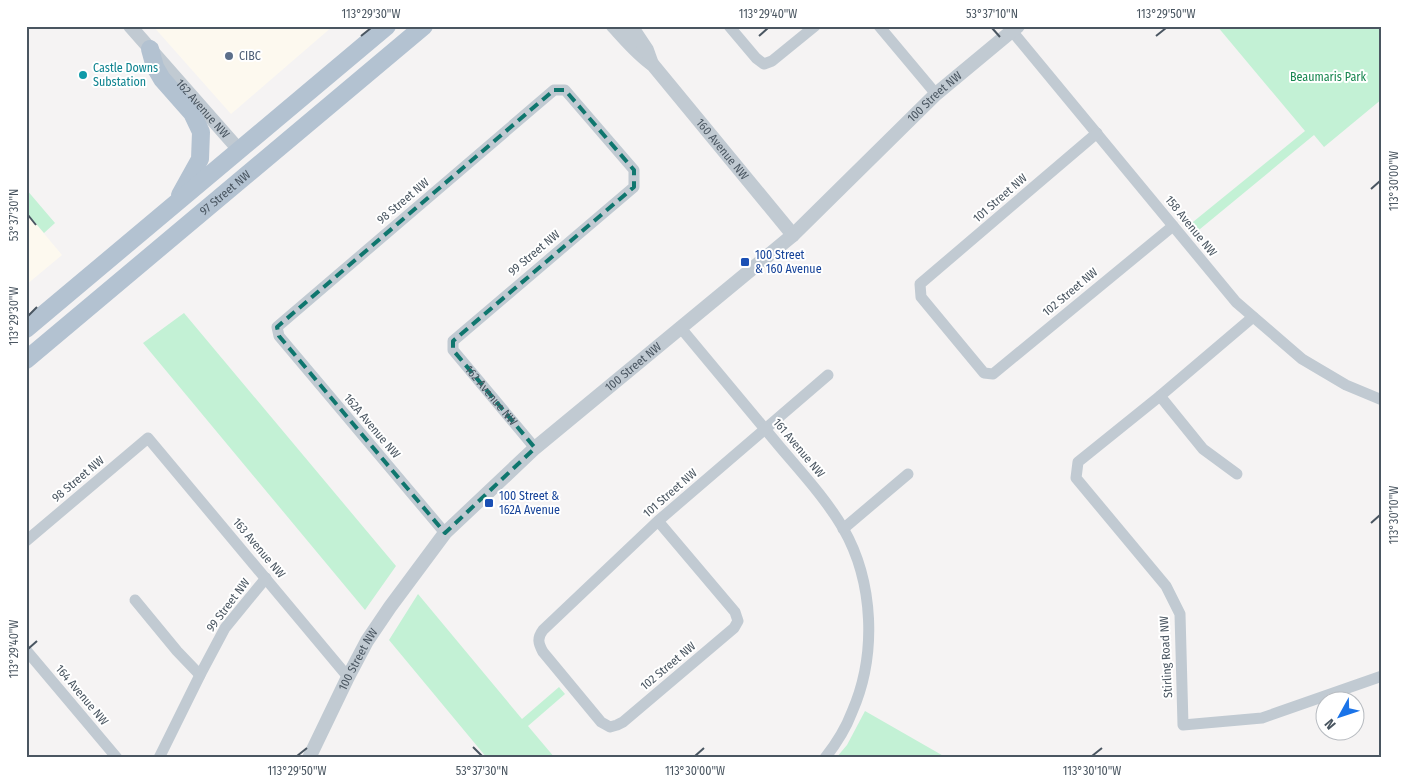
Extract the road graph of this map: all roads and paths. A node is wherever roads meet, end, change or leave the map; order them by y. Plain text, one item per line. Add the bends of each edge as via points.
1 (130, 26) edge
2 (387, 26) edge
3 (424, 26) edge
4 (613, 26) edge
5 (631, 26) edge
6 (729, 26) edge
7 (815, 26) edge
8 (879, 26) edge
9 (1015, 29) edge
10 (150, 49) junction
11 (653, 65) junction
12 (554, 90) joint
13 (936, 94) junction
14 (1097, 133) junction
15 (240, 151) junction
16 (255, 168) junction
17 (175, 204) junction
18 (1172, 226) junction
19 (793, 234) junction
20 (1253, 318) junction
21 (680, 327) junction
22 (26, 329) edge
23 (279, 336) joint
24 (453, 341) joint
25 (26, 360) edge
26 (984, 373) joint
27 (828, 375) dead end
28 (1160, 396) junction
29 (1382, 400) edge
30 (765, 429) junction
31 (148, 438) joint
32 (535, 448) junction
33 (908, 474) dead end
34 (1237, 474) dead end
35 (658, 521) junction
36 (843, 528) junction
37 (445, 533) junction
38 (26, 541) edge
39 (266, 578) junction
40 (135, 600) dead end
41 (26, 650) edge
42 (200, 675) junction
43 (1382, 676) edge
44 (348, 677) junction
45 (610, 727) joint
46 (117, 758) edge
47 (160, 758) edge
48 (309, 758) edge
49 (826, 758) edge

1 - 10 street, 162 Avenue NW
2 - 15 main road, 97 Street NW
3 - 16 main road, 97 Street NW
4 - 11 street, 160 Avenue NW
5 - 11 street, 160 Avenue NW
6 - 7 street via 764,64
8 - 13 street
9 - 13 street, 100 Street NW
9 - 14 street, 158 Avenue NW
10 - 15 street, 162 Avenue NW
10 - 17 main road via 162,79 192,113 201,132 200,159
11 - 19 street, 160 Avenue NW
12 - 23 street, 98 Street NW via 277,326
12 - 24 street, 99 Street NW via 565,90 634,170 634,187
13 - 19 street, 100 Street NW
14 - 18 street, 158 Avenue NW
14 - 26 street, 101 Street NW via 920,284 921,297
15 - 16 street, 162 Avenue NW
15 - 17 main road, 97 Street NW
16 - 25 main road, 97 Street NW
17 - 22 main road, 97 Street NW
18 - 20 street, 158 Avenue NW
18 - 26 street, 102 Street NW via 994,374
19 - 21 street, 100 Street NW
20 - 28 street, Stirling Road NW
20 - 29 street, 158 Avenue NW via 1302,360 1346,385
21 - 30 street, 161 Avenue NW
21 - 32 street, 100 Street NW
23 - 37 street, 162A Avenue NW
24 - 32 street, 162 Avenue NW via 453,350
27 - 30 street, 101 Street NW
28 - 34 street via 1203,449
28 - 43 street, Stirling Road NW via 1078,462 1076,478 1166,586 1180,614 1183,725 1262,718
30 - 35 street, 101 Street NW
30 - 36 street, 161 Avenue NW
31 - 38 street, 98 Street NW
31 - 39 street, 163 Avenue NW
32 - 37 street, 100 Street NW
33 - 36 street
35 - 45 street, 101 Street NW via 542,630 538,639 543,652 565,679 601,722
35 - 45 street, 102 Street NW via 735,612 738,621 734,628 623,722
36 - 49 street, 161 Avenue NW via 860,568 867,603 868,649 852,712
37 - 44 street, 100 Street NW via 378,624
39 - 42 street, 99 Street NW via 225,628
39 - 44 street, 163 Avenue NW
40 - 42 street
41 - 46 street, 164 Avenue NW
42 - 47 street, 99 Street NW
44 - 48 street, 100 Street NW

